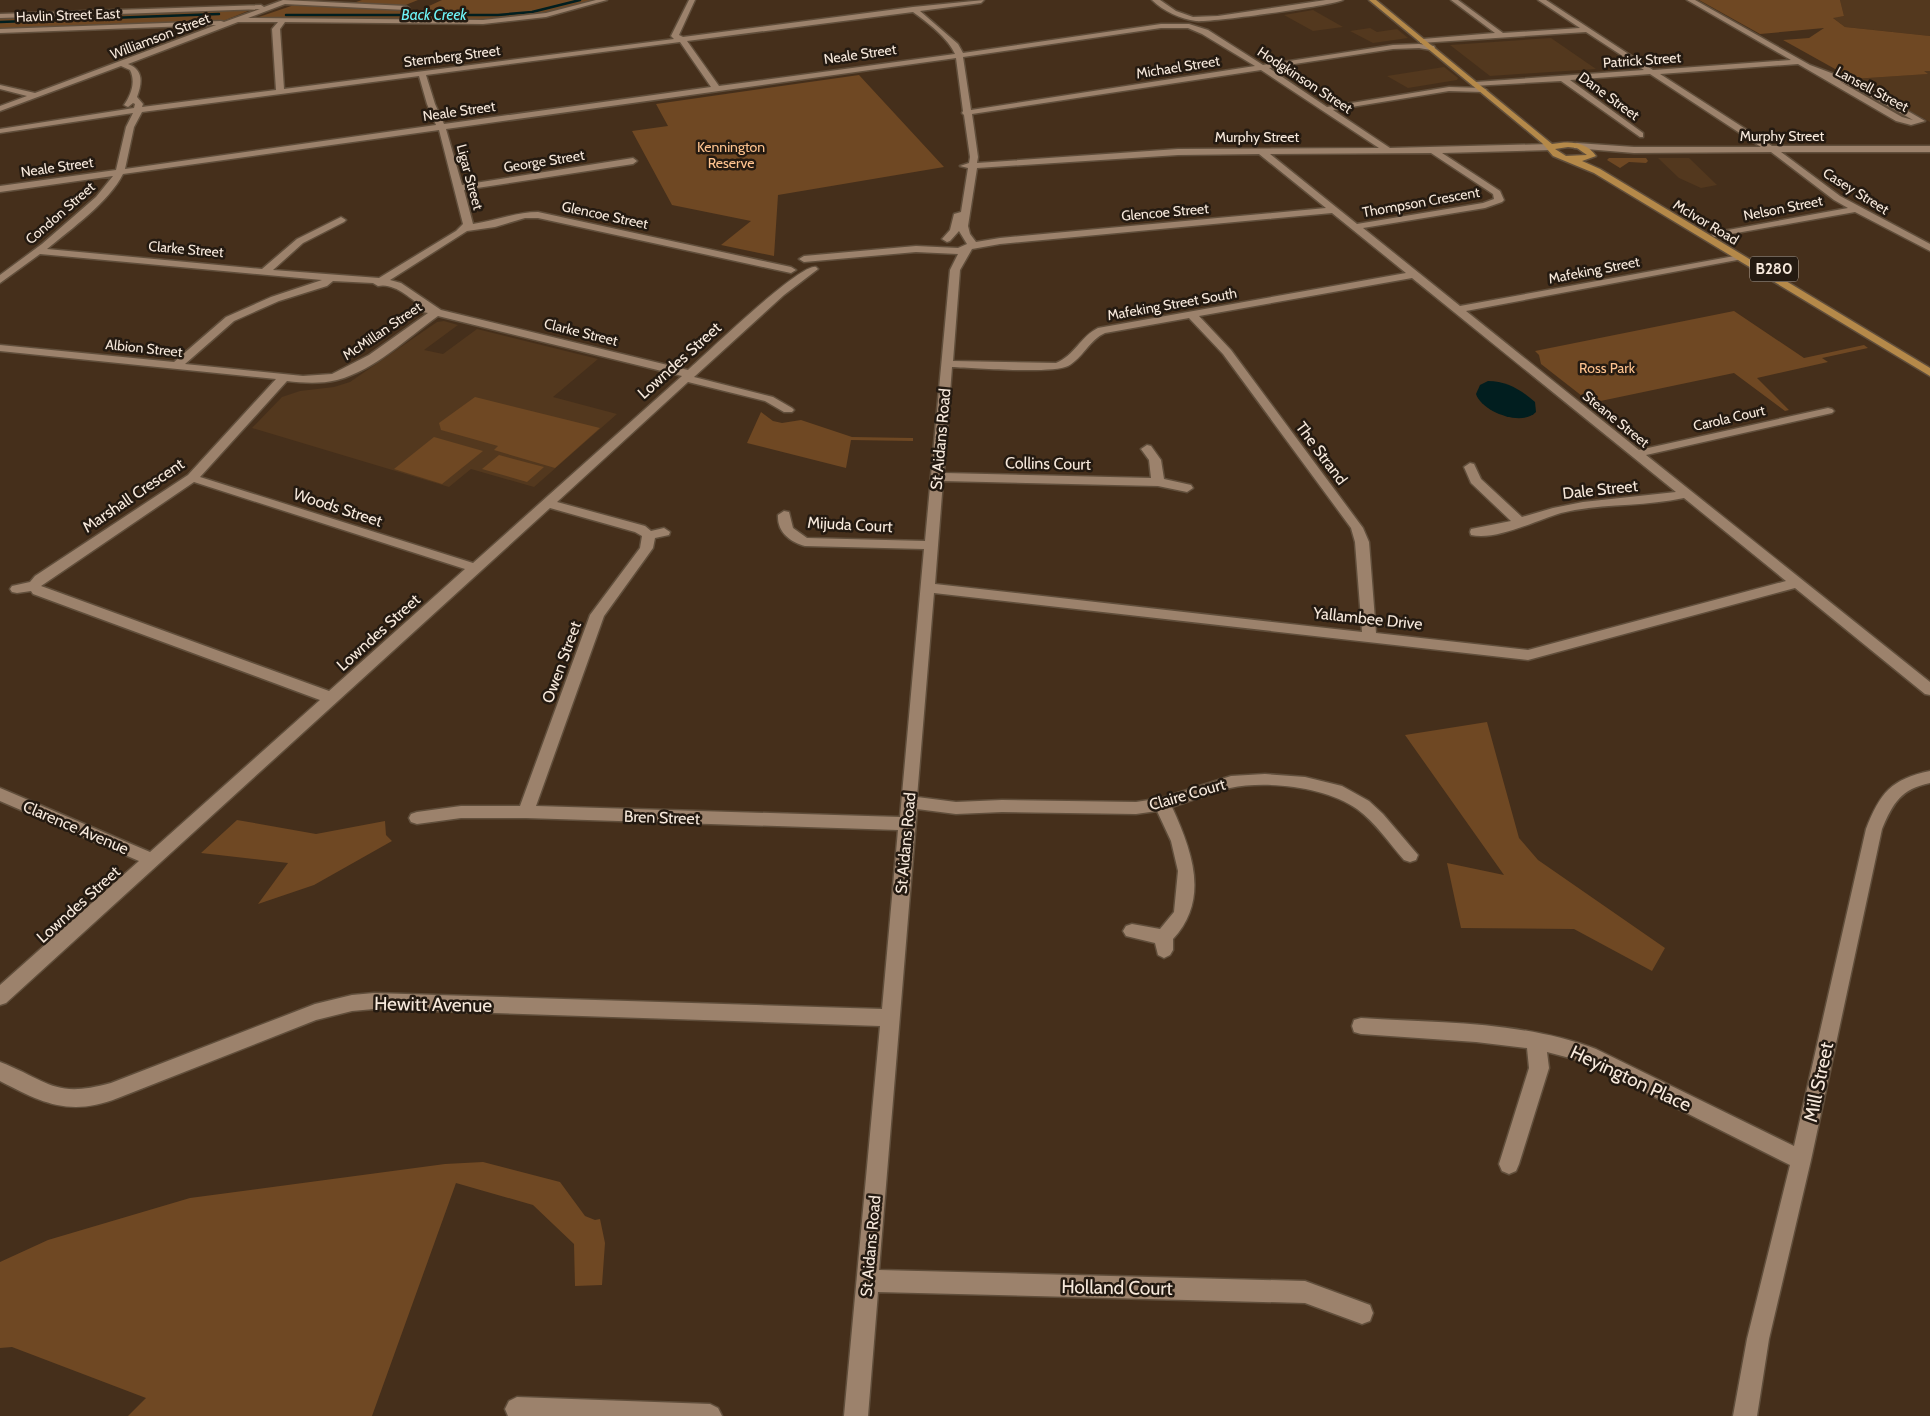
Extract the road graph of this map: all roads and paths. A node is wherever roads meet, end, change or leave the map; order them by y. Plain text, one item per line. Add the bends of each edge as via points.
1 (162, 0) edge
2 (211, 0) edge
3 (604, 0) edge
4 (692, 0) edge
5 (990, 0) edge
6 (1155, 0) edge
7 (1350, 0) edge
8 (1371, 0) edge
9 (1454, 0) edge
10 (1541, 0) edge
11 (1690, 0) edge
12 (286, 1) edge
13 (1337, 1) edge
14 (1383, 1) edge
15 (904, 3) dead end
16 (270, 7) junction
17 (406, 8) dead end
18 (194, 9) junction
19 (159, 10) junction
20 (913, 10) junction
21 (1174, 12) junction
22 (1387, 12) junction
23 (0, 16) edge
24 (237, 20) junction
25 (282, 21) junction
26 (1178, 21) junction
27 (1194, 22) junction
28 (227, 24) junction
29 (1161, 26) junction
30 (0, 30) edge
31 (1588, 30) junction
32 (1206, 32) junction
33 (1503, 36) junction
34 (682, 40) junction
35 (1428, 42) junction
36 (1393, 47) junction
37 (959, 54) junction
38 (1799, 62) junction
39 (122, 64) junction
40 (1261, 67) junction
41 (1808, 67) junction
42 (1653, 72) junction
43 (422, 74) junction
44 (1562, 78) junction
45 (1474, 82) junction
46 (0, 87) edge
47 (1485, 87) junction
48 (716, 88) junction
49 (1449, 89) junction
50 (280, 92) junction
51 (39, 96) junction
52 (134, 98) junction
53 (0, 109) edge
54 (1327, 109) junction
55 (138, 110) junction
56 (125, 112) junction
57 (0, 113) edge
58 (966, 113) junction
59 (79, 119) junction
60 (0, 127) edge
61 (130, 127) junction
62 (442, 127) junction
63 (0, 131) edge
64 (1640, 135) dead end
65 (1575, 145) junction
66 (1550, 147) junction
67 (1771, 149) junction
68 (1930, 149) edge
69 (1389, 150) junction
70 (1434, 150) junction
71 (1483, 150) junction
72 (1634, 150) junction
73 (1261, 151) junction
74 (1592, 156) junction
75 (1566, 158) junction
76 (633, 161) dead end
77 (969, 167) junction
78 (121, 172) junction
79 (459, 188) junction
80 (0, 190) edge
81 (1854, 209) junction
82 (1333, 210) junction
83 (340, 220) dead end
84 (465, 228) junction
85 (1354, 228) junction
86 (1717, 235) junction
87 (1925, 242) edge
88 (968, 243) junction
89 (944, 246) junction
90 (1930, 248) edge
91 (38, 251) junction
92 (851, 255) junction
93 (1737, 257) junction
94 (804, 258) junction
95 (791, 267) junction
96 (815, 268) junction
97 (955, 270) junction
98 (264, 272) junction
99 (1413, 275) junction
100 (331, 278) junction
101 (0, 280) edge
102 (382, 283) junction
103 (780, 293) junction
104 (1456, 310) junction
105 (437, 312) junction
106 (1190, 314) junction
107 (0, 348) edge
108 (1930, 362) edge
109 (946, 364) junction
110 (176, 366) junction
111 (1930, 373) edge
112 (687, 376) junction
113 (284, 377) junction
114 (788, 410) dead end
115 (1828, 411) dead end
116 (1147, 449) dead end
117 (1636, 454) junction
118 (1470, 467) dead end
119 (937, 477) junction
120 (192, 478) junction
121 (1158, 482) junction
122 (1187, 488) dead end
123 (1686, 494) junction
124 (547, 503) junction
125 (784, 515) dead end
126 (1519, 521) junction
127 (664, 532) dead end
128 (1476, 532) dead end
129 (649, 535) junction
130 (931, 545) junction
131 (475, 568) junction
132 (1797, 583) junction
133 (34, 586) junction
134 (927, 588) junction
135 (17, 589) dead end
136 (1369, 636) junction
137 (1930, 690) edge
138 (331, 698) junction
139 (1930, 777) edge
140 (0, 794) edge
141 (908, 802) junction
142 (1162, 804) junction
143 (526, 812) junction
144 (417, 818) dead end
145 (906, 824) junction
146 (1410, 855) dead end
147 (152, 860) junction
148 (1132, 932) dead end
149 (0, 997) edge
150 (890, 1018) junction
151 (1360, 1026) dead end
152 (1533, 1040) junction
153 (0, 1071) edge
154 (1801, 1160) junction
155 (1509, 1164) dead end
156 (868, 1281) junction
157 (1362, 1313) dead end
158 (517, 1409) dead end
159 (710, 1416) edge
160 (856, 1416) edge
161 (1745, 1416) edge

1 - 19 street
2 - 18 street
3 - 25 street via 546,15 484,22
4 - 34 street via 675,36
5 - 20 street, Sternberg Street
6 - 21 street, Hodgkinson Street
7 - 13 street, Neale Street
8 - 22 main road, B280
9 - 33 street
10 - 31 street, Casey Street
11 - 38 street, Lansell Street
12 - 16 street, Williamson Street
12 - 17 street
13 - 27 street, Neale Street
14 - 22 main road via 1392,11
14 - 35 main road, B280
15 - 20 street
16 - 18 street
16 - 24 street, Williamson Street
18 - 19 street
19 - 23 street
20 - 34 street, Sternberg Street
20 - 37 street via 953,44
21 - 26 street, Hodgkinson Street
21 - 27 street, Hodgkinson Street
22 - 35 main road, B280
24 - 25 street
24 - 28 street, Williamson Street
25 - 50 street via 276,29
26 - 27 street
26 - 29 street, Neale Street
27 - 29 street, Neale Street
27 - 32 street, Hodgkinson Street
27 - 32 street, Hodgkinson Street
28 - 30 street, Havlin Street East via 200,22
28 - 39 street, Williamson Street
29 - 37 street, Neale Street
31 - 33 street, Michael Street
31 - 42 street, Casey Street
32 - 40 street, Hodgkinson Street
33 - 35 street, Michael Street
34 - 43 street, Sternberg Street
34 - 48 street
35 - 36 street, Michael Street
35 - 36 street, Michael Street
35 - 45 main road, B280
35 - 47 main road, B280
36 - 40 street, Michael Street
37 - 48 street, Neale Street
37 - 58 street
38 - 41 street, Lansell Street
38 - 42 street, Patrick Street
39 - 51 street, Williamson Street
39 - 52 street via 136,72
40 - 54 street, Hodgkinson Street
40 - 58 street, Michael Street
41 - 41 street, Lansell Street via 1860,87 1921,122 1899,119
42 - 44 street, Patrick Street
42 - 67 street, Casey Street
43 - 50 street, Sternberg Street
43 - 62 street, Ligar Street via 430,104
44 - 47 street, Patrick Street
44 - 64 street, Dane Street
45 - 47 main road, B280
45 - 49 street, Patrick Street
46 - 51 street
47 - 49 street, Patrick Street
47 - 65 main road, B280 via 1551,135
47 - 66 main road, B280
48 - 62 street, Neale Street
49 - 54 street, Patrick Street
50 - 55 street, Sternberg Street
51 - 53 street, Williamson Street
51 - 57 street, Williamson Street
52 - 55 street
52 - 56 street
54 - 69 street, Hodgkinson Street
55 - 56 street, Sternberg Street
55 - 61 street, Condon Street
56 - 59 street, Sternberg Street
56 - 61 street, Condon Street via 125,120
58 - 77 street via 972,144
59 - 60 street, Sternberg Street
59 - 63 street, Sternberg Street
61 - 78 street, Condon Street
62 - 78 street, Neale Street
62 - 79 street, Ligar Street
65 - 66 main road
65 - 72 street, Murphy Street
65 - 74 main road, B280
66 - 71 street, Murphy Street
66 - 75 main road, B280
67 - 68 street, Murphy Street
67 - 72 street, Murphy Street
67 - 81 street, Casey Street
69 - 70 street, Murphy Street
69 - 73 street, Murphy Street
70 - 71 street, Murphy Street
70 - 85 street, Thompson Crescent via 1497,193 1498,201
71 - 75 street, Murphy Street
72 - 74 street, Murphy Street
73 - 77 street, Murphy Street via 1163,153 997,168
73 - 82 street, Steane Street
74 - 75 main road
74 - 86 main road, McIvor Road / B280 via 1604,168
75 - 93 main road, McIvor Road / B280 via 1590,167
76 - 79 street, George Street
77 - 88 street via 963,219
77 - 89 street via 957,226
78 - 80 street, Neale Street
78 - 91 street, Condon Street via 99,199
79 - 84 street, Ligar Street via 468,218
81 - 86 street, Nelson Street
81 - 87 street, Casey Street
82 - 85 street, Steane Street
82 - 88 street, Glencoe Street
83 - 98 street via 300,241
84 - 95 street, Glencoe Street via 533,215
84 - 102 street, Ligar Street
85 - 99 street, Steane Street
86 - 108 main road, McIvor Road / B280
87 - 90 street, Casey Street
88 - 89 street
88 - 89 street via 955,236
88 - 97 street, St Aidans Road
89 - 92 street
89 - 97 street
91 - 98 street, Clarke Street
91 - 101 street, Condon Street
92 - 94 street
92 - 96 street
93 - 104 street, Mafeking Street
93 - 111 main road, McIvor Road / B280
94 - 95 street
94 - 96 street via 815,261
95 - 96 street via 806,271
95 - 103 street, Lowndes Street
96 - 103 street, Lowndes Street
97 - 109 street, St Aidans Road
98 - 100 street, Clarke Street
99 - 104 street, Steane Street
99 - 106 street, Mafeking Street South
100 - 102 street, Clarke Street
100 - 110 street via 323,284 275,299 230,319
102 - 105 street, Clarke Street via 420,307
103 - 112 street, Lowndes Street
104 - 117 street, Steane Street
105 - 112 street, Clarke Street
105 - 113 street, McMillan Street via 346,373 315,380
106 - 109 street, Mafeking Street South via 1098,331 1068,362 1061,365
106 - 136 street, The Strand via 1227,352 1361,535
107 - 110 street, Albion Street
109 - 119 street, St Aidans Road
110 - 113 street, Albion Street
112 - 114 street, Clarke Street via 769,399
112 - 124 street, Lowndes Street
113 - 120 street, Marshall Crescent
115 - 117 street, Carola Court
116 - 121 street via 1155,460
117 - 123 street, Steane Street
118 - 126 street via 1475,480
119 - 121 street, Collins Court
119 - 130 street, St Aidans Road
120 - 131 street, Woods Street
120 - 133 street, Marshall Crescent
121 - 122 street, Collins Court
123 - 126 street, Dale Street via 1569,508
123 - 132 street, Steane Street
124 - 129 street via 640,529
124 - 131 street, Lowndes Street
125 - 130 street, Mijuda Court via 788,532 805,542
126 - 128 street, Dale Street
127 - 129 street
129 - 143 street, Owen Street via 646,548 597,615
130 - 134 street, St Aidans Road
131 - 138 street, Lowndes Street
132 - 136 street, Yallambee Drive via 1528,655
132 - 137 street, Steane Street
133 - 135 street, Marshall Crescent
133 - 138 street via 38,592
134 - 136 street, Yallambee Drive
134 - 141 street, St Aidans Road
138 - 147 street, Lowndes Street
139 - 154 street, Mill Street via 1911,781 1893,793 1874,829
140 - 147 street, Clarence Avenue
141 - 142 street, Claire Court via 956,808 1117,808
141 - 145 street, St Aidans Road
142 - 146 street, Claire Court via 1231,782 1282,781 1320,786 1336,790 1363,805
142 - 148 street via 1179,841 1185,864 1183,912 1164,943
143 - 144 street, Bren Street via 461,812
143 - 145 street, Bren Street
145 - 150 street, St Aidans Road
147 - 149 street, Lowndes Street
150 - 153 street, Hewitt Avenue via 374,1001 314,1012 111,1092 81,1100 49,1097
150 - 156 street, St Aidans Road
151 - 152 street, Heyington Place
152 - 154 street, Heyington Place via 1589,1055
152 - 155 street via 1539,1068
154 - 161 street, Mill Street via 1758,1339
156 - 157 street, Holland Court via 1305,1292
156 - 160 street, St Aidans Road
158 - 159 street

